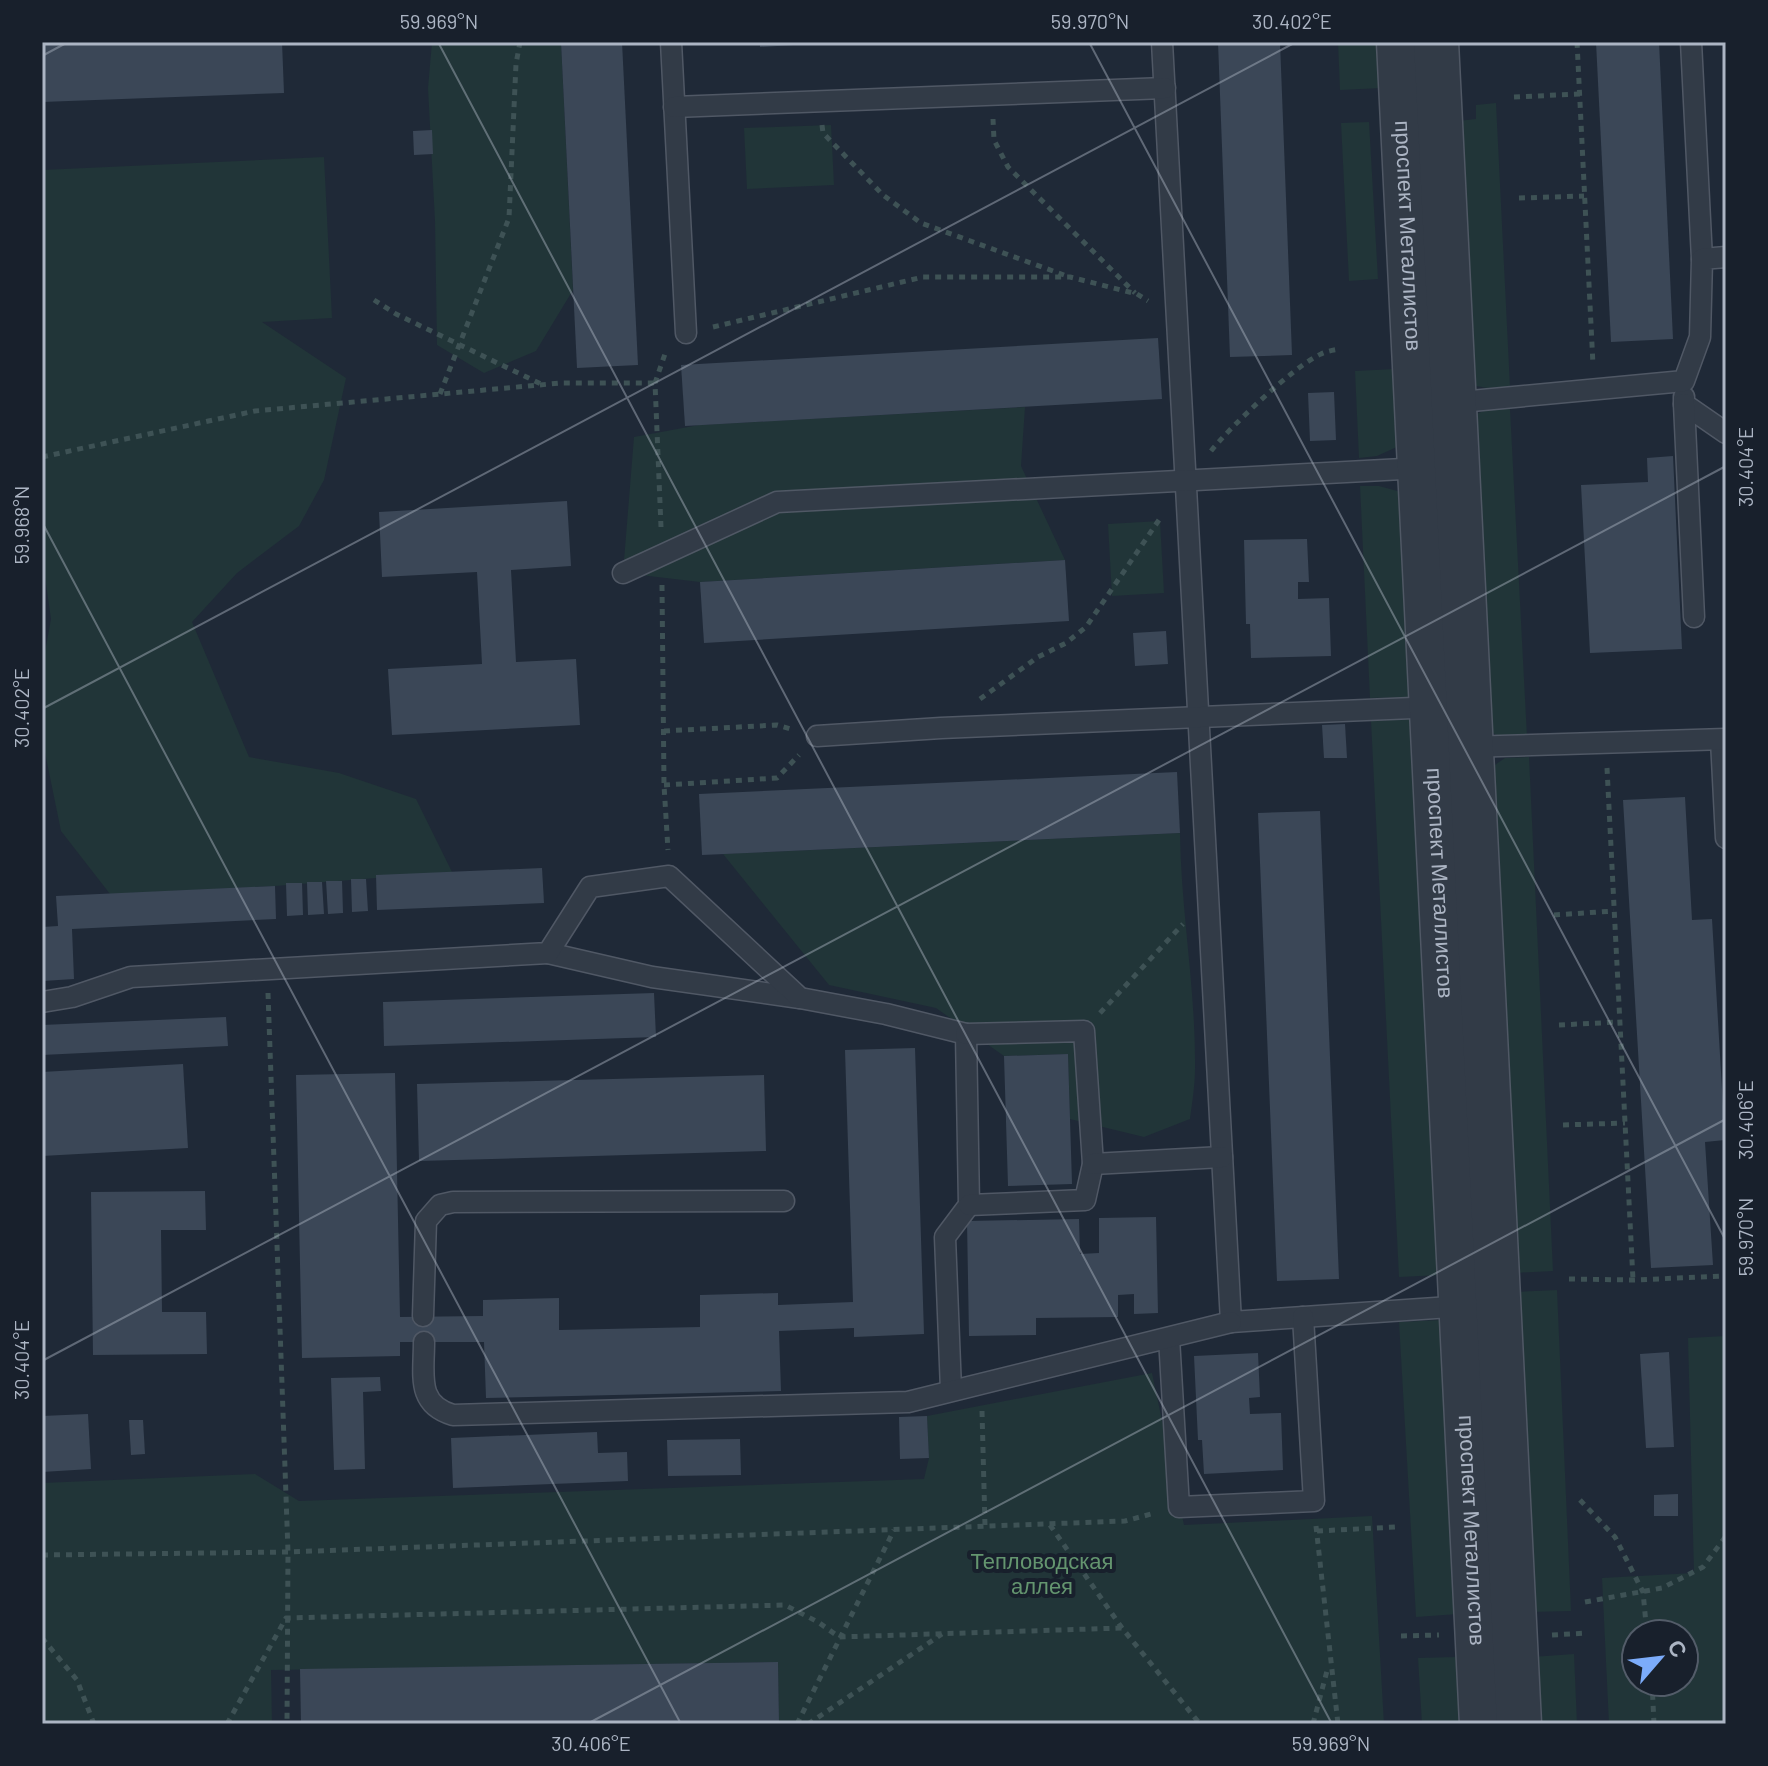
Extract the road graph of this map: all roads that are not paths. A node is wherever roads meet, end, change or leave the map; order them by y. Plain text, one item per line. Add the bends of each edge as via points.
1 (671, 42) edge
2 (1162, 42) edge
3 (1399, 42) edge
4 (1436, 42) edge
5 (1691, 42) edge
6 (1165, 88) junction
7 (674, 107) junction
8 (1726, 257) edge
9 (1702, 259) junction
10 (686, 333) road end
11 (1684, 381) junction
12 (1435, 404) junction
13 (1684, 404) junction
14 (1726, 433) edge
15 (1438, 467) junction
16 (1186, 482) junction
17 (623, 573) dead end
18 (1694, 617) dead end
19 (1198, 716) junction
20 (1451, 727) junction
21 (817, 736) road end
22 (1723, 740) edge
23 (1726, 838) edge
24 (548, 953) junction
25 (800, 998) junction
26 (42, 1002) edge
27 (966, 1034) junction
28 (1222, 1157) junction
29 (1093, 1164) junction
30 (784, 1201) dead end
31 (969, 1205) junction
32 (1480, 1305) junction
33 (423, 1316) dead end
34 (1303, 1317) junction
35 (1231, 1322) junction
36 (1169, 1338) junction
37 (424, 1342) dead end
38 (951, 1390) junction
39 (1482, 1724) edge
40 (1519, 1724) edge

1 - 7 lane
2 - 6 lane
3 - 12 street, проспект Металлистов
4 - 12 street, проспект Металлистов
5 - 9 lane
6 - 7 lane
6 - 16 lane
7 - 10 lane
8 - 9 lane
9 - 11 lane via 1700,337
11 - 12 lane
11 - 13 lane
12 - 15 street, проспект Металлистов
13 - 14 lane
13 - 18 lane
15 - 16 lane
15 - 20 street, проспект Металлистов
16 - 17 lane via 777,502
16 - 19 lane
19 - 20 lane
19 - 21 lane
19 - 28 lane
20 - 22 lane via 1606,743
20 - 32 street, проспект Металлистов
22 - 23 lane
24 - 25 lane via 652,977
24 - 25 lane via 590,887 669,876
24 - 26 lane via 131,977
25 - 27 lane
27 - 29 lane via 1084,1031
27 - 31 lane
28 - 29 lane
28 - 35 lane
29 - 31 lane via 1085,1200
30 - 33 lane via 440,1205 426,1221
31 - 38 lane via 945,1237
32 - 34 lane
32 - 39 street, проспект Металлистов
32 - 40 street, проспект Металлистов
34 - 35 lane
34 - 36 lane via 1314,1501 1179,1507
35 - 36 lane
36 - 38 lane
37 - 38 lane via 428,1401 453,1415 908,1402

